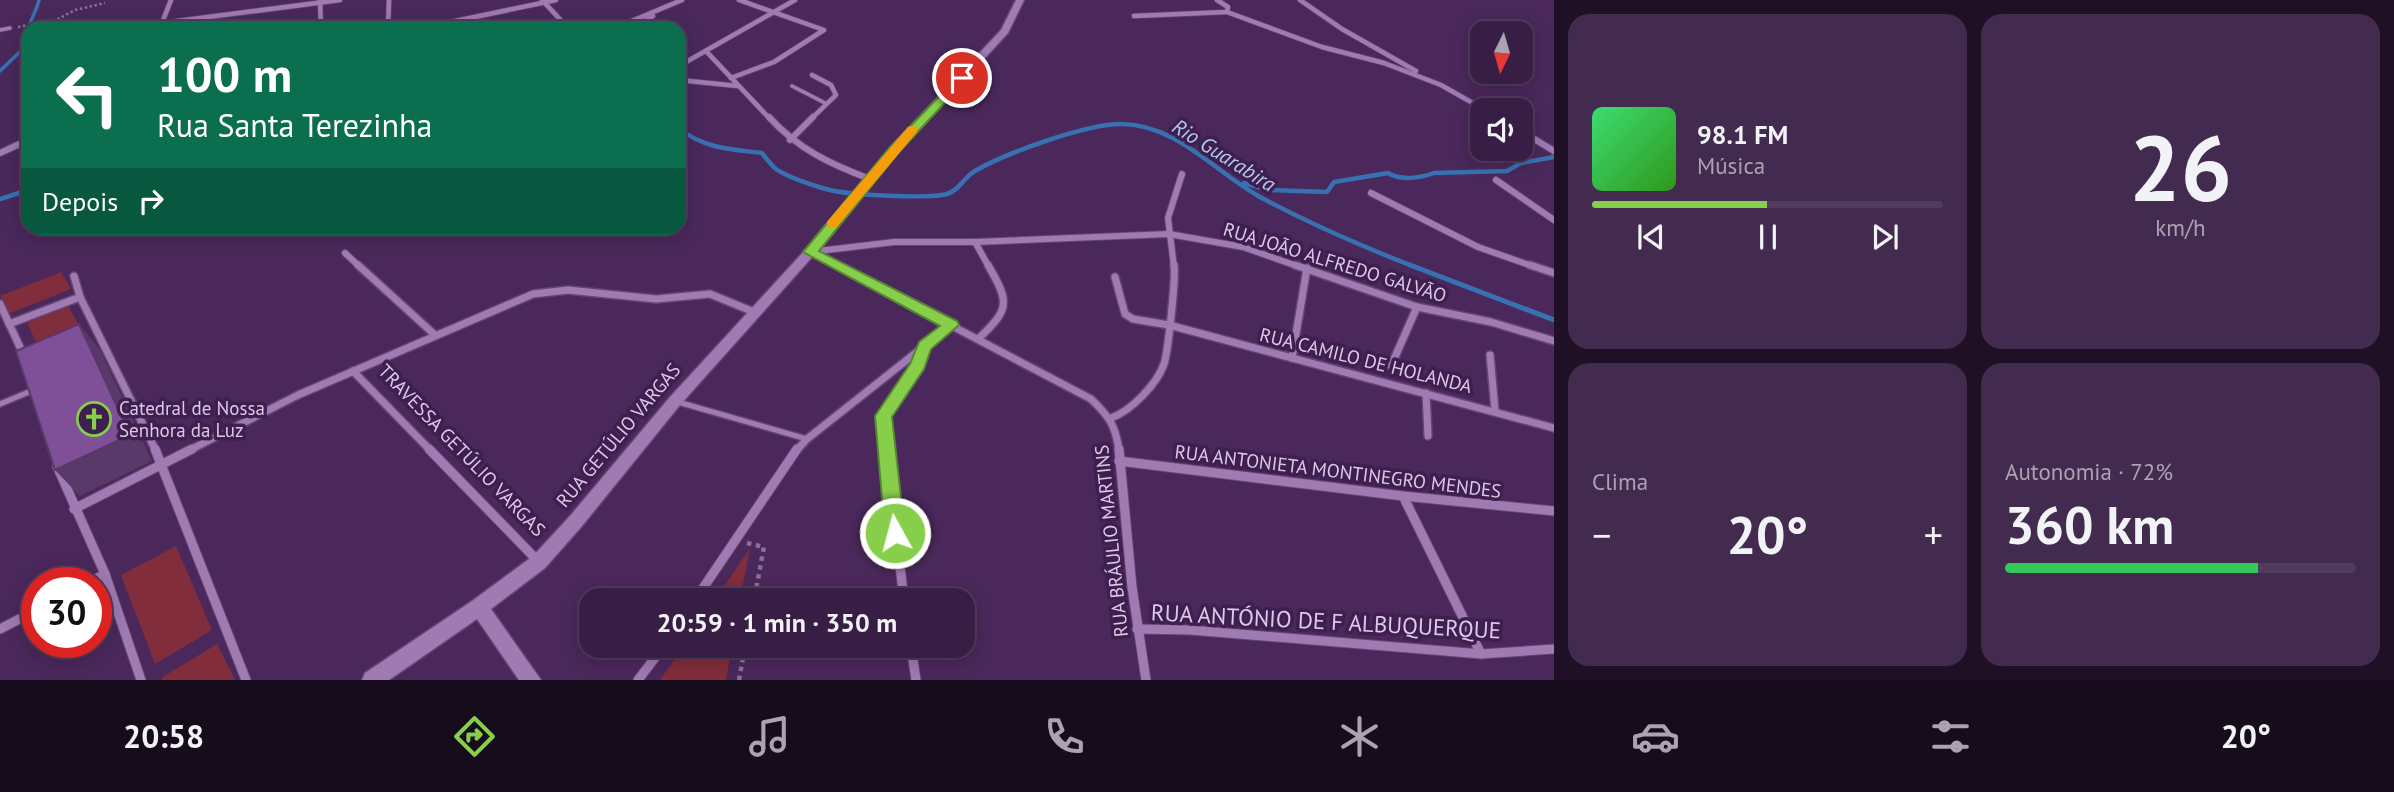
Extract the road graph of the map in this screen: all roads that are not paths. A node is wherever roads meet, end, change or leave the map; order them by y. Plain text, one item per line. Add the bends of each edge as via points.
1 (170, 0) edge
2 (340, 0) edge
3 (389, 0) edge
4 (556, 0) edge
5 (682, 0) edge
6 (739, 0) edge
7 (795, 0) edge
8 (1020, 0) edge
9 (1217, 0) edge
10 (1300, 0) edge
11 (320, 1) edge
12 (543, 1) edge
13 (662, 9) junction
14 (775, 12) junction
15 (1227, 12) junction
16 (1134, 16) dead end
17 (162, 21) edge
18 (188, 21) edge
19 (321, 21) edge
20 (387, 21) edge
21 (453, 21) edge
22 (562, 21) edge
23 (632, 21) edge
24 (644, 21) edge
25 (10, 28) road end
26 (0, 30) edge
27 (706, 51) junction
28 (686, 62) edge
29 (812, 75) dead end
30 (731, 78) junction
31 (686, 81) edge
32 (1441, 85) junction
33 (738, 86) junction
34 (792, 86) dead end
35 (1470, 101) edge
36 (827, 104) junction
37 (1533, 138) edge
38 (790, 140) junction
39 (21, 144) edge
40 (1554, 150) edge
41 (0, 153) edge
42 (1182, 174) dead end
43 (1496, 180) dead end
44 (868, 182) junction
45 (1371, 193) dead end
46 (1554, 220) edge
47 (1169, 234) junction
48 (975, 242) junction
49 (810, 252) junction
50 (345, 253) dead end
51 (1307, 268) junction
52 (1554, 273) edge
53 (74, 276) dead end
54 (1115, 277) dead end
55 (80, 297) junction
56 (0, 304) edge
57 (1417, 307) junction
58 (754, 312) junction
59 (9, 324) junction
60 (951, 325) junction
61 (1169, 325) junction
62 (435, 334) junction
63 (978, 339) junction
64 (101, 340) junction
65 (1554, 341) edge
66 (89, 345) edge
67 (924, 346) junction
68 (1490, 355) dead end
69 (1292, 358) junction
70 (1391, 366) dead end
71 (353, 371) junction
72 (34, 380) junction
73 (1426, 393) junction
74 (675, 401) junction
75 (40, 402) edge
76 (0, 404) edge
77 (1495, 410) junction
78 (1111, 418) junction
79 (1554, 428) edge
80 (1428, 436) dead end
81 (807, 439) junction
82 (54, 456) edge
83 (1119, 461) junction
84 (163, 465) junction
85 (1403, 496) junction
86 (74, 509) junction
87 (1554, 511) edge
88 (539, 562) junction
89 (102, 567) edge
90 (703, 588) edge
91 (903, 588) edge
92 (112, 595) edge
93 (479, 607) junction
94 (21, 618) edge
95 (0, 629) edge
96 (1137, 629) junction
97 (1554, 649) edge
98 (1481, 654) junction
99 (655, 658) edge
100 (913, 658) edge
101 (141, 680) edge
102 (246, 680) edge
103 (372, 680) edge
104 (531, 680) edge
105 (639, 680) edge
106 (916, 680) edge
107 (1146, 680) edge

1 - 17 street
2 - 11 street
3 - 20 street
4 - 12 street
5 - 13 street
6 - 14 street
7 - 14 street
8 - 44 main road, RUA GETÚLIO VARGAS via 997,41
9 - 15 street via 1228,7
10 - 32 street via 1361,43
11 - 18 street
11 - 19 street
12 - 21 street
12 - 22 street
13 - 23 street
13 - 24 street
14 - 27 street
14 - 30 street via 824,30 774,62
15 - 16 street
15 - 32 street
25 - 26 lane
27 - 28 street
27 - 30 street
29 - 36 street via 835,90
30 - 33 street
31 - 33 street
32 - 35 street
33 - 38 street
34 - 36 lane
36 - 38 street
37 - 40 street
38 - 44 street
39 - 41 street
42 - 47 street, RUA BRÁULIO MARTINS via 1168,218
43 - 46 street
44 - 49 main road, RUA GETÚLIO VARGAS
45 - 52 street via 1478,247
47 - 48 street, RUA JOÃO ALFREDO GALVÃO
47 - 51 street, RUA JOÃO ALFREDO GALVÃO via 1244,247
47 - 61 street, RUA BRÁULIO MARTINS via 1175,271
48 - 49 street, RUA JOÃO ALFREDO GALVÃO via 894,242
48 - 63 street via 995,275 1004,306 1001,318
49 - 58 main road, RUA GETÚLIO VARGAS
49 - 60 street
50 - 62 street
51 - 57 street, RUA JOÃO ALFREDO GALVÃO
51 - 69 street
53 - 55 street
54 - 61 street, RUA CAMILO DE HOLANDA via 1125,314
55 - 59 street
55 - 64 street
56 - 59 street
57 - 65 street, RUA JOÃO ALFREDO GALVÃO
57 - 70 street
58 - 62 street via 710,294 656,299 552,291 508,303
58 - 74 main road, RUA GETÚLIO VARGAS
59 - 72 street
60 - 63 street
60 - 67 street
61 - 69 street, RUA CAMILO DE HOLANDA
61 - 78 street, RUA BRÁULIO MARTINS via 1164,364 1149,388
62 - 71 street
63 - 78 street via 1091,399
64 - 66 street
64 - 84 street
67 - 81 street
67 - 91 street via 918,365 886,410 883,424
68 - 77 street
69 - 73 street, RUA CAMILO DE HOLANDA
71 - 84 street
71 - 88 street, TRAVESSA GETÚLIO VARGAS
72 - 75 street
72 - 76 lane
73 - 77 street, RUA CAMILO DE HOLANDA
73 - 80 street
74 - 81 lane
74 - 88 main road, RUA GETÚLIO VARGAS
77 - 79 street, RUA CAMILO DE HOLANDA
78 - 83 street, RUA BRÁULIO MARTINS
81 - 90 street via 769,484
82 - 86 street
83 - 85 street, RUA ANTONIETA MONTINEGRO MENDES
83 - 96 street, RUA BRÁULIO MARTINS
84 - 86 street
84 - 102 street
85 - 87 street, RUA ANTONIETA MONTINEGRO MENDES
85 - 98 street
86 - 89 street
88 - 93 main road, RUA GETÚLIO VARGAS
92 - 101 street
93 - 103 main road, RUA GETÚLIO VARGAS
93 - 104 main road
94 - 95 street
96 - 98 street, RUA ANTÓNIO DE F ALBUQUERQUE
96 - 107 street, RUA BRÁULIO MARTINS
97 - 98 street, RUA ANTÓNIO DE F ALBUQUERQUE
99 - 105 street
100 - 106 street

